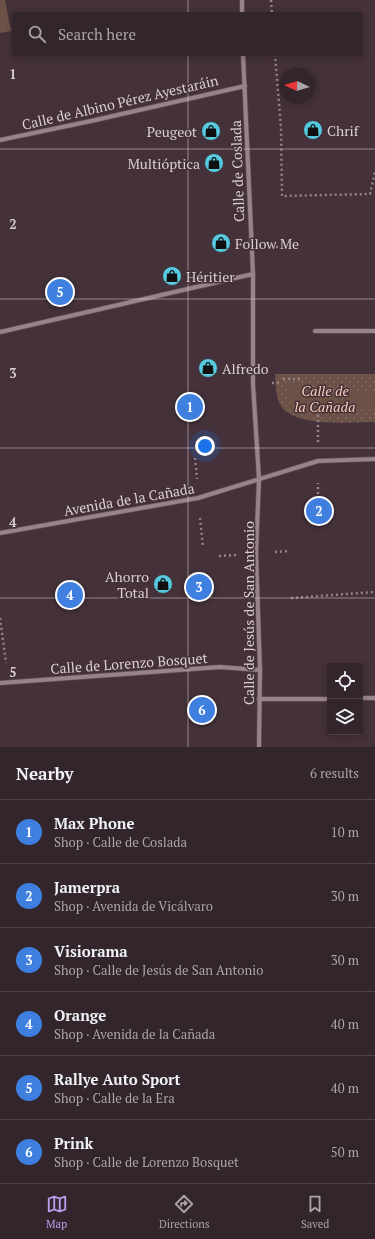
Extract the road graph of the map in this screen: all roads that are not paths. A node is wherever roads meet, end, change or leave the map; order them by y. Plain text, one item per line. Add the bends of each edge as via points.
1 (242, 0) edge
2 (242, 12) edge
3 (243, 56) edge
4 (245, 86) junction
5 (0, 140) edge
6 (253, 274) junction
7 (315, 331) dead end
8 (0, 332) edge
9 (375, 332) edge
10 (375, 460) edge
11 (259, 479) junction
12 (0, 533) edge
13 (260, 670) junction
14 (0, 683) edge
15 (327, 698) edge
16 (363, 698) edge
17 (375, 698) edge
18 (259, 699) junction
19 (259, 747) edge

1 - 2 street
3 - 4 street, Calle de Coslada
4 - 5 street, Calle de Albino Pérez Ayestaráin
4 - 6 street, Calle de Coslada
6 - 8 street
6 - 11 street, Calle de Coslada via 253,384
7 - 9 street
10 - 11 street, Avenida de la Cañada via 318,460
11 - 12 street, Avenida de la Cañada via 198,498
11 - 13 street, Calle de Jesús de San Antonio via 256,553
13 - 14 street, Calle de Lorenzo Bosquet via 220,668
13 - 18 street, Calle de Jesús de San Antonio
15 - 18 street
16 - 17 street
18 - 19 street, Calle de Jesús de San Antonio

